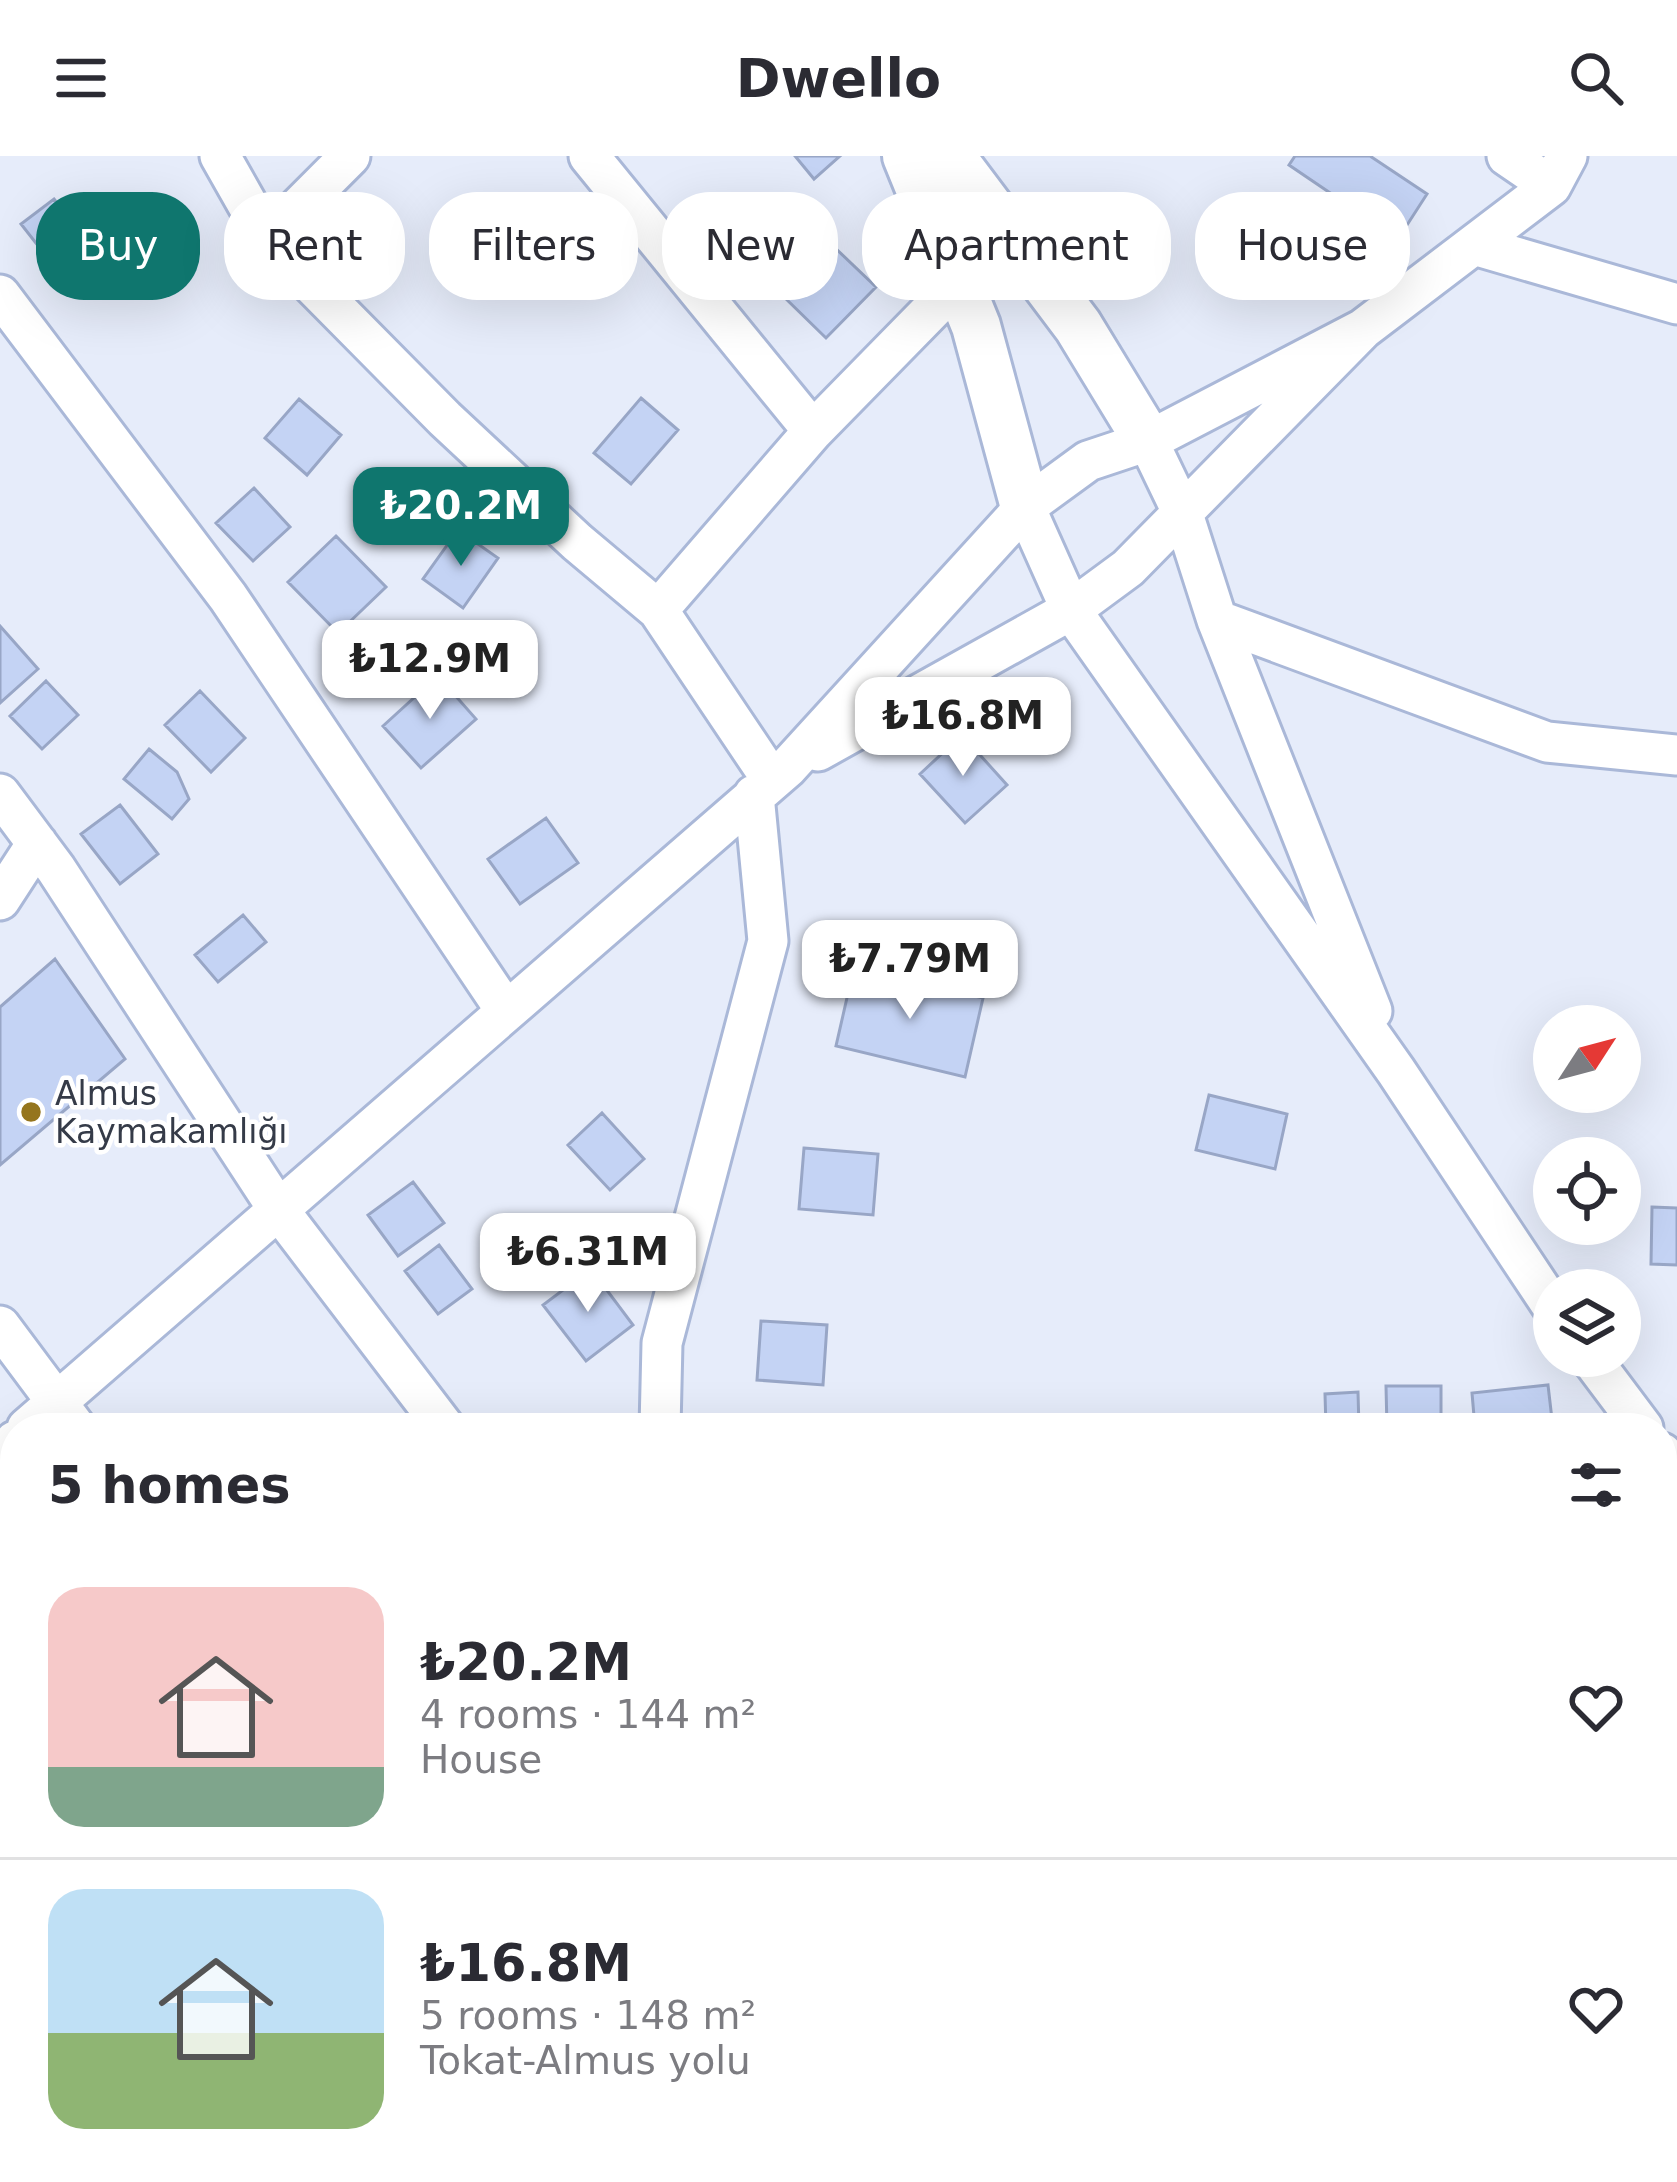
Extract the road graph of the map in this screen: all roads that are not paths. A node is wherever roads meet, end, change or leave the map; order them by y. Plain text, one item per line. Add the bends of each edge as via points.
1 (220, 156) edge
2 (350, 156) edge
3 (589, 156) edge
4 (907, 156) edge
5 (950, 156) edge
6 (1507, 156) edge
7 (1559, 171) edge
8 (240, 192) edge
9 (314, 192) edge
10 (921, 192) edge
11 (1474, 244) junction
12 (0, 295) edge
13 (327, 300) edge
14 (941, 300) edge
15 (965, 300) edge
16 (1677, 304) edge
17 (1363, 329) junction
18 (813, 431) junction
19 (1148, 441) junction
20 (1025, 506) junction
21 (1184, 514) junction
22 (658, 610) junction
23 (1071, 610) junction
24 (1216, 620) junction
25 (1677, 755) edge
26 (771, 781) junction
27 (0, 794) edge
28 (37, 843) junction
29 (0, 900) edge
30 (506, 1011) junction
31 (1396, 1071) junction
32 (278, 1209) junction
33 (1533, 1277) edge
34 (0, 1326) edge
35 (1605, 1377) edge
36 (65, 1413) edge
37 (69, 1413) edge
38 (434, 1413) edge
39 (660, 1413) edge
40 (1632, 1413) edge

1 - 8 street
2 - 9 street
3 - 18 street
4 - 10 main road
5 - 19 main road via 1078,326
6 - 7 street
7 - 11 street
11 - 16 street
11 - 17 street
12 - 30 street via 228,597
13 - 22 street via 445,419
14 - 18 street
15 - 20 main road
17 - 19 street
17 - 21 street
18 - 22 street
19 - 20 street via 1088,461
19 - 21 street
20 - 23 street
20 - 26 street
21 - 23 street
21 - 24 street
22 - 26 street
23 - 26 street
23 - 31 street
24 - 25 street via 1547,742
24 - 31 street
26 - 30 street
26 - 39 street via 768,941 662,1343
27 - 28 street
28 - 29 street
28 - 32 street
30 - 32 street
31 - 33 street
32 - 37 street
32 - 38 street
34 - 36 street
35 - 40 street

